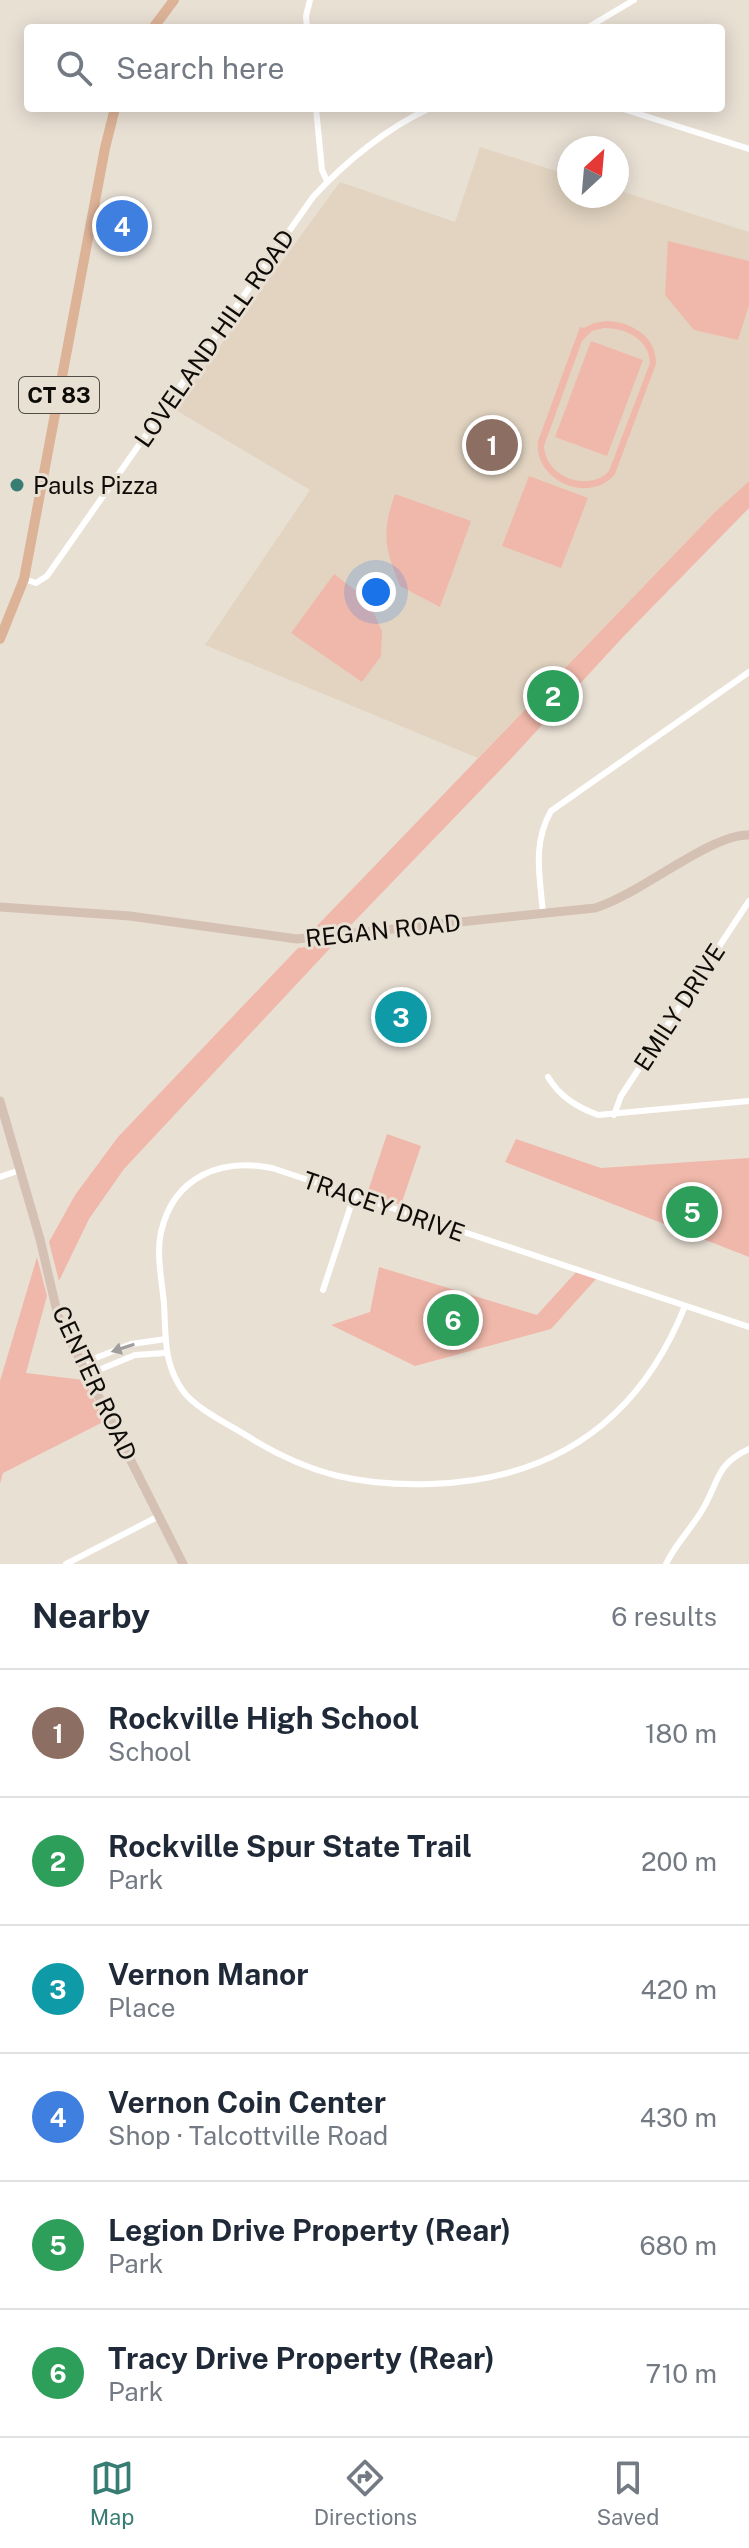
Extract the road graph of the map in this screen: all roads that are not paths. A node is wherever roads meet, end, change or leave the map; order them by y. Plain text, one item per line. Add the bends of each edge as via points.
1 (174, 0) edge
2 (310, 0) edge
3 (634, 0) edge
4 (156, 24) edge
5 (307, 24) edge
6 (594, 24) edge
7 (114, 112) edge
8 (316, 112) edge
9 (424, 112) edge
10 (633, 112) edge
11 (749, 149) edge
12 (327, 181) junction
13 (24, 579) junction
14 (0, 639) edge
15 (749, 672) edge
16 (749, 835) edge
17 (749, 901) edge
18 (0, 907) edge
19 (543, 913) junction
20 (548, 1077) dead end
21 (0, 1101) edge
22 (749, 1101) edge
23 (614, 1115) junction
24 (20, 1170) junction
25 (0, 1177) edge
26 (354, 1196) junction
27 (323, 1290) dead end
28 (685, 1306) junction
29 (749, 1327) edge
30 (166, 1339) junction
31 (165, 1353) junction
32 (83, 1363) junction
33 (89, 1374) junction
34 (749, 1449) edge
35 (159, 1516) junction
36 (66, 1564) edge
37 (183, 1564) edge
38 (666, 1564) edge

1 - 4 main road
2 - 5 street
3 - 6 street
7 - 13 main road, CT 83
8 - 12 street
9 - 12 street, LOVELAND HILL ROAD
10 - 11 street
12 - 13 street, LOVELAND HILL ROAD via 47,576 36,583
13 - 14 main road, CT 83
15 - 19 street via 551,811 538,844
16 - 19 street, REGAN ROAD via 725,838 612,903
17 - 23 street, EMILY DRIVE via 621,1096
18 - 19 street, REGAN ROAD via 130,916 297,939
20 - 23 street via 579,1108
21 - 24 street, CENTER ROAD
22 - 23 street
24 - 25 street
24 - 32 street, CENTER ROAD via 58,1316
26 - 27 street
26 - 28 street, TRACEY DRIVE
26 - 30 street, TRACEY DRIVE via 249,1163 216,1167 189,1183 175,1199 161,1233
28 - 29 street, TRACEY DRIVE
28 - 31 street via 665,1352 641,1384 584,1440 507,1475 460,1483 342,1479 285,1458 184,1393
30 - 31 street, TRACEY DRIVE
30 -> 32 street via 131,1344
31 - 33 street via 135,1355
32 - 33 street, CENTER ROAD
33 - 35 street, CENTER ROAD
34 - 38 street via 724,1465 703,1509
35 - 36 street
35 - 37 street, CENTER ROAD

